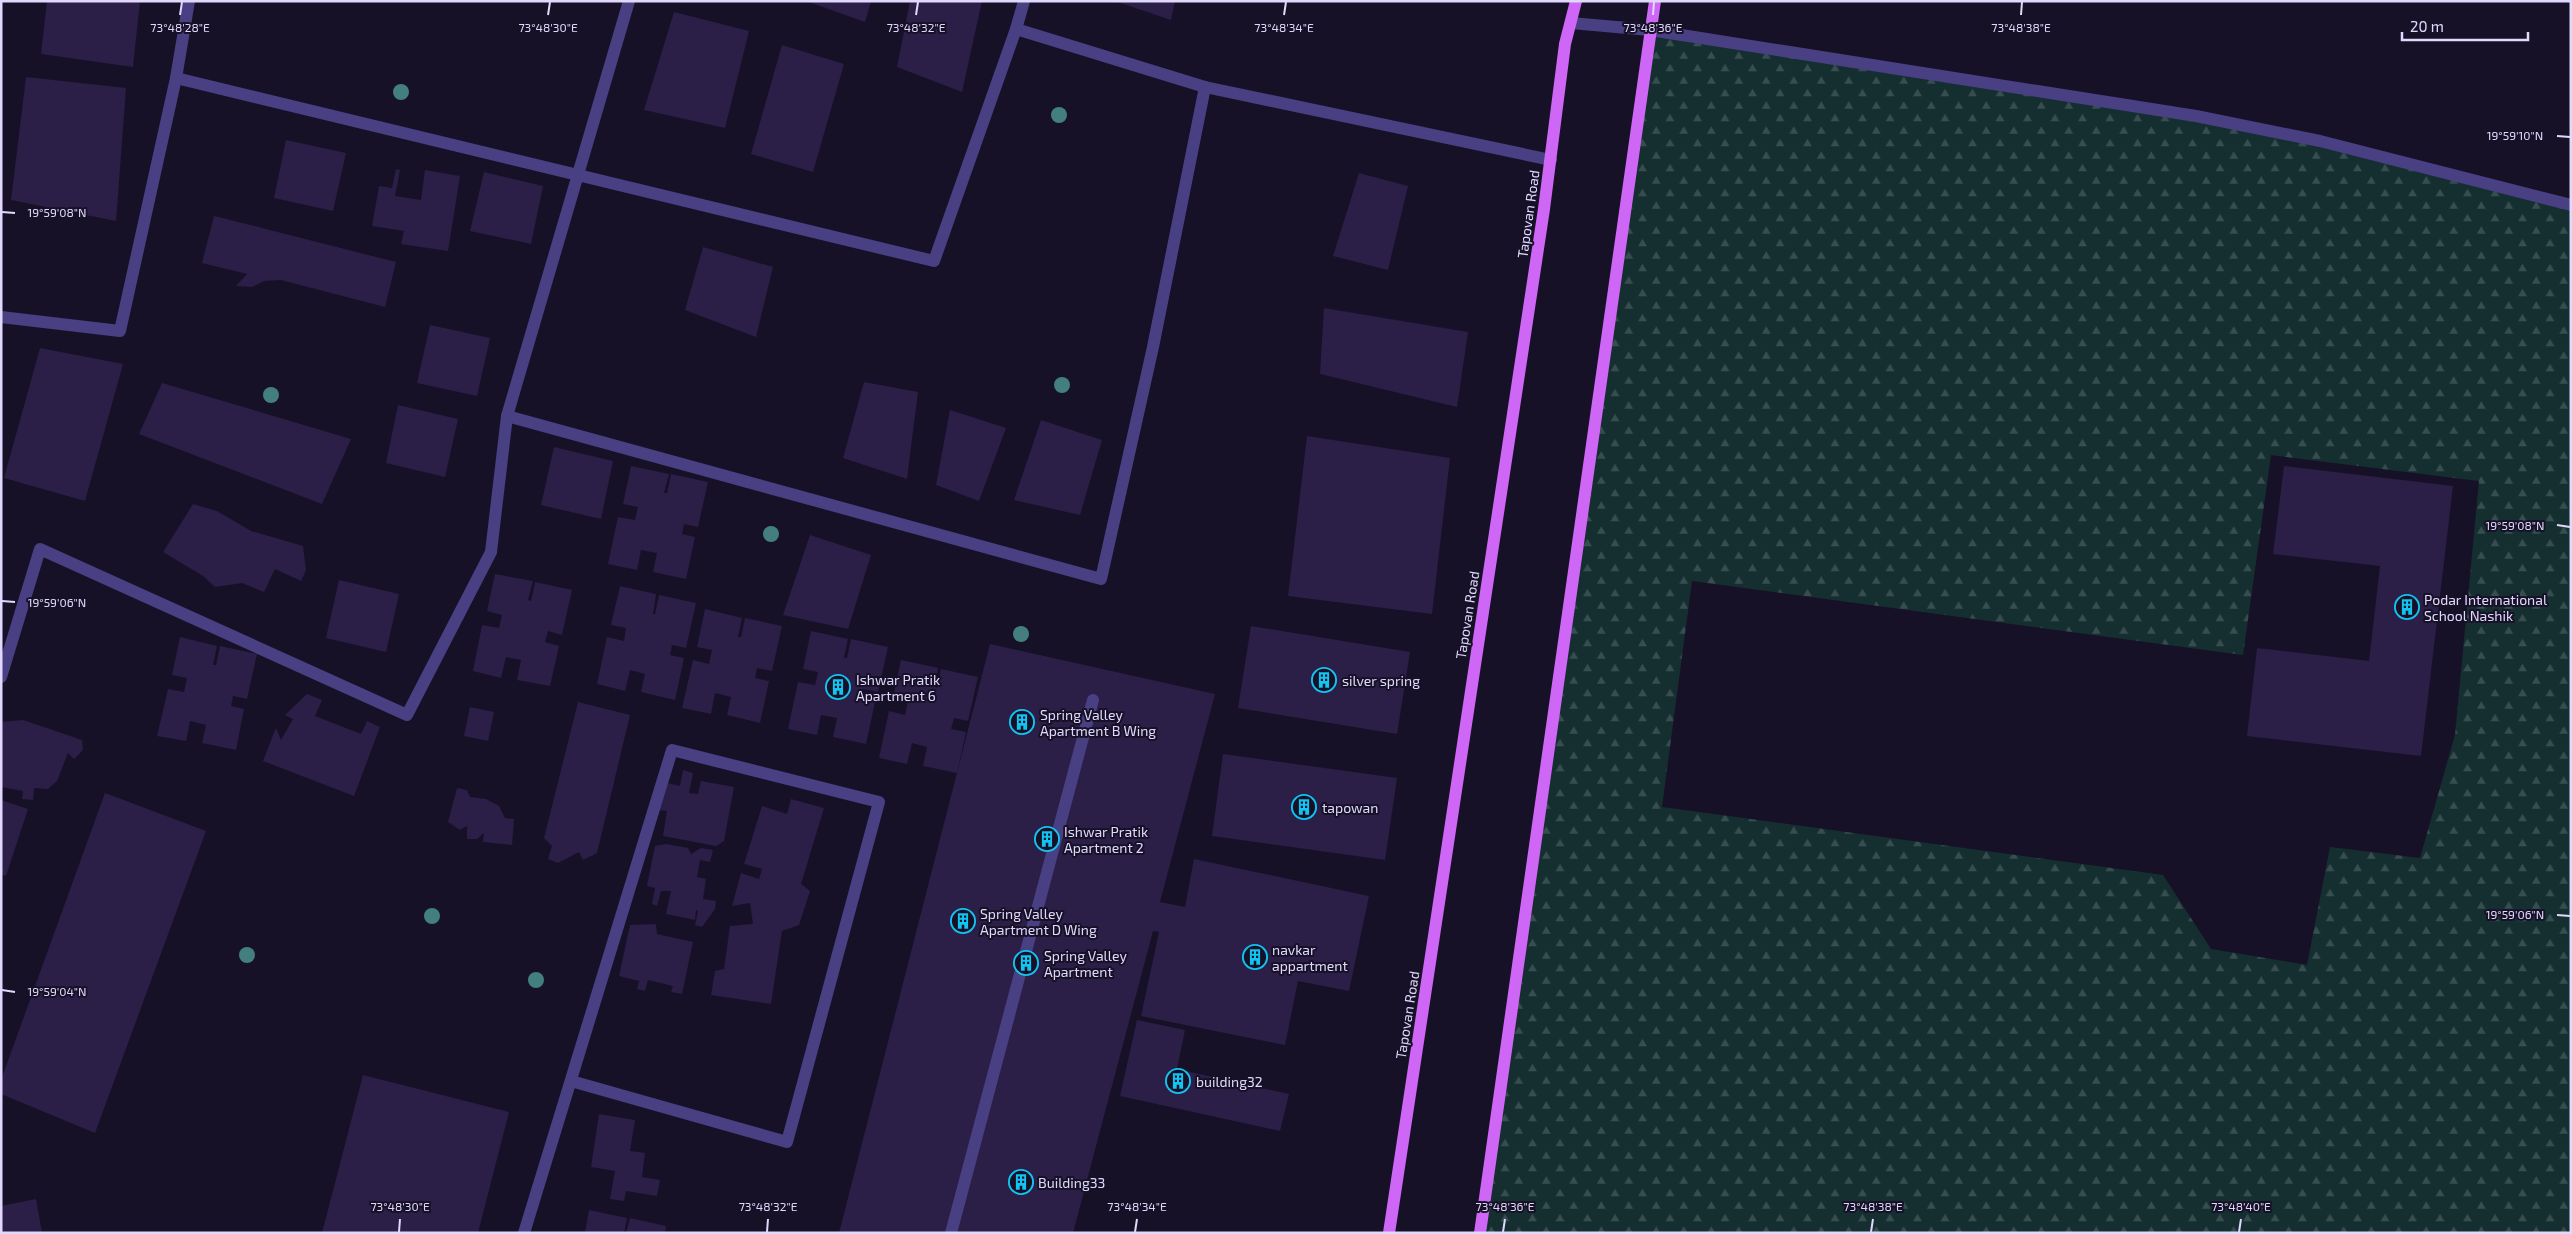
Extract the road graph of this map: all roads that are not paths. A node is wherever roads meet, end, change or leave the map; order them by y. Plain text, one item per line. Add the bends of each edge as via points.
1 (189, 1) edge
2 (629, 1) edge
3 (1024, 1) edge
4 (1576, 1) edge
5 (1655, 1) edge
6 (1571, 22) junction
7 (1016, 29) junction
8 (1650, 30) junction
9 (176, 78) junction
10 (1205, 87) junction
11 (1551, 160) junction
12 (579, 174) junction
13 (2571, 204) edge
14 (1, 317) edge
15 (508, 416) junction
16 (1, 677) edge
17 (1093, 700) dead end
18 (571, 1081) junction
19 (524, 1233) edge
20 (951, 1233) edge
21 (1389, 1233) edge
22 (1480, 1233) edge

1 - 9 street
2 - 12 street
3 - 7 street
4 - 6 main road, Tapovan Road
5 - 8 main road
6 - 8 street
6 - 11 main road, Tapovan Road
7 - 10 street
7 - 12 street via 934,261
8 - 13 street via 2196,116 2320,141
8 - 22 main road
9 - 12 street
9 - 14 street via 120,331
10 - 11 street
10 - 15 street via 1153,347 1101,579
11 - 21 main road, Tapovan Road
12 - 15 street
15 - 16 street via 491,552 407,715 40,550
17 - 20 street
18 - 18 street via 672,750 879,802 787,1142
18 - 19 street

